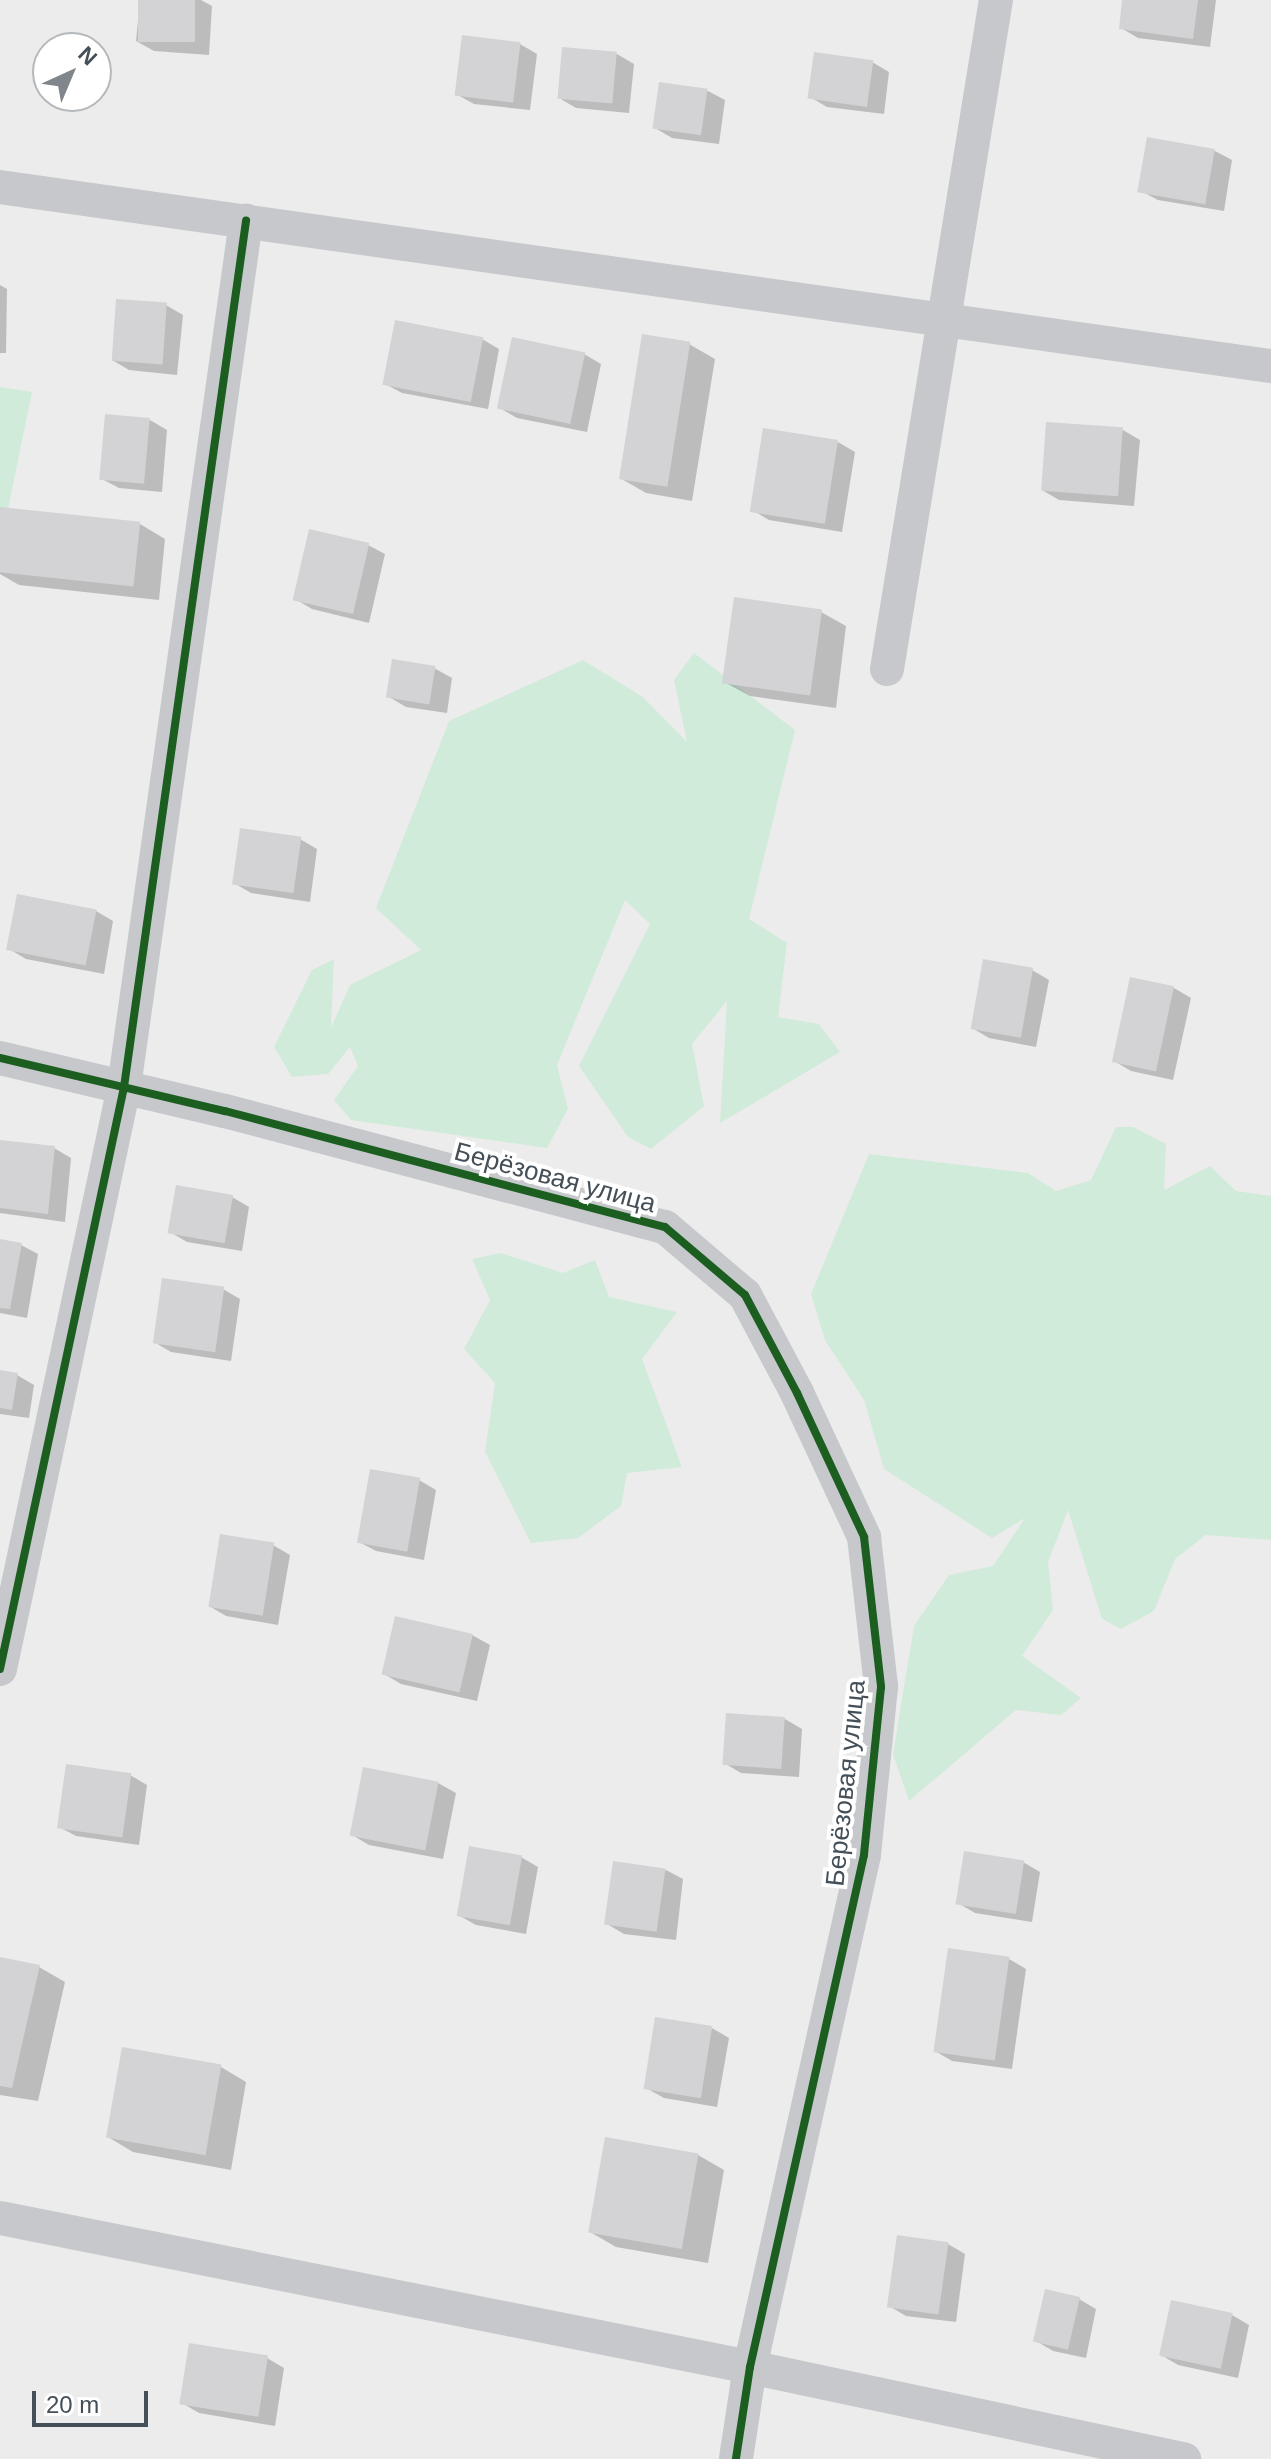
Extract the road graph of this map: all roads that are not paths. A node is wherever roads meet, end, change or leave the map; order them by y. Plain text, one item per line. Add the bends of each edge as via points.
1 (996, 0) edge
2 (0, 187) edge
3 (246, 221) junction
4 (943, 320) junction
5 (1271, 366) edge
6 (887, 669) dead end
7 (0, 1058) edge
8 (124, 1087) junction
9 (0, 1669) edge
10 (0, 2218) edge
11 (750, 2367) junction
12 (736, 2459) edge
13 (1184, 2459) edge

1 - 4 street
2 - 3 street
3 - 4 street
3 - 8 street
4 - 5 street
4 - 6 street
7 - 8 street, Берёзовая улица
8 - 9 street
8 - 11 street, Берёзовая улица via 665,1227 745,1295 797,1393 864,1537 881,1687 864,1855
10 - 11 street
11 - 12 street, Берёзовая улица
11 - 13 street

